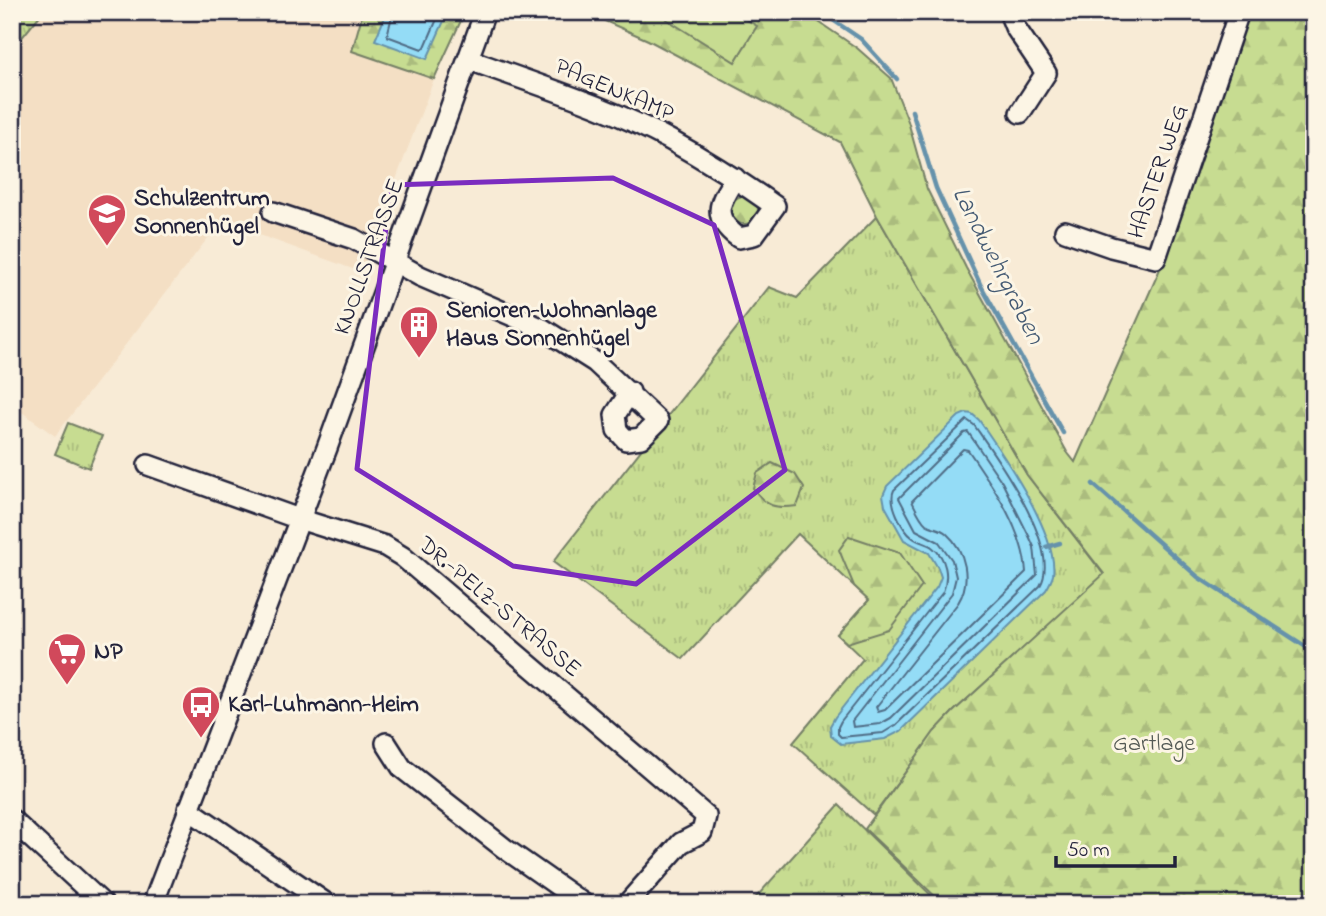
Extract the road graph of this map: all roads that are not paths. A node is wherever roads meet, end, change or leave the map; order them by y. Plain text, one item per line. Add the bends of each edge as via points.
1 (485, 12) edge
2 (1009, 12) edge
3 (1239, 12) edge
4 (470, 60) junction
5 (1020, 113) dead end
6 (735, 178) dead end
7 (273, 212) dead end
8 (1065, 231) dead end
9 (394, 261) junction
10 (631, 393) dead end
11 (148, 465) dead end
12 (299, 519) junction
13 (386, 743) dead end
14 (188, 810) junction
15 (12, 820) edge
16 (103, 904) edge
17 (153, 904) edge
18 (327, 904) edge
19 (584, 904) edge
20 (627, 904) edge

1 - 4 street, KNOLLSTRASSE
2 - 5 street via 1046,73
3 - 8 street, HASTER WEG via 1156,258
4 - 6 street, PAGENKAMP via 602,109 668,139
4 - 9 street, KNOLLSTRASSE
7 - 9 street via 354,239
9 - 10 street via 543,329 595,362
9 - 12 street, KNOLLSTRASSE
11 - 12 street
12 - 14 street, KNOLLSTRASSE
12 - 20 street, DR.-PELZ-STRASSE via 385,546 403,557 706,816 702,832 681,844
13 - 19 street via 402,768
14 - 17 street, KNOLLSTRASSE
14 - 18 street
15 - 16 street

